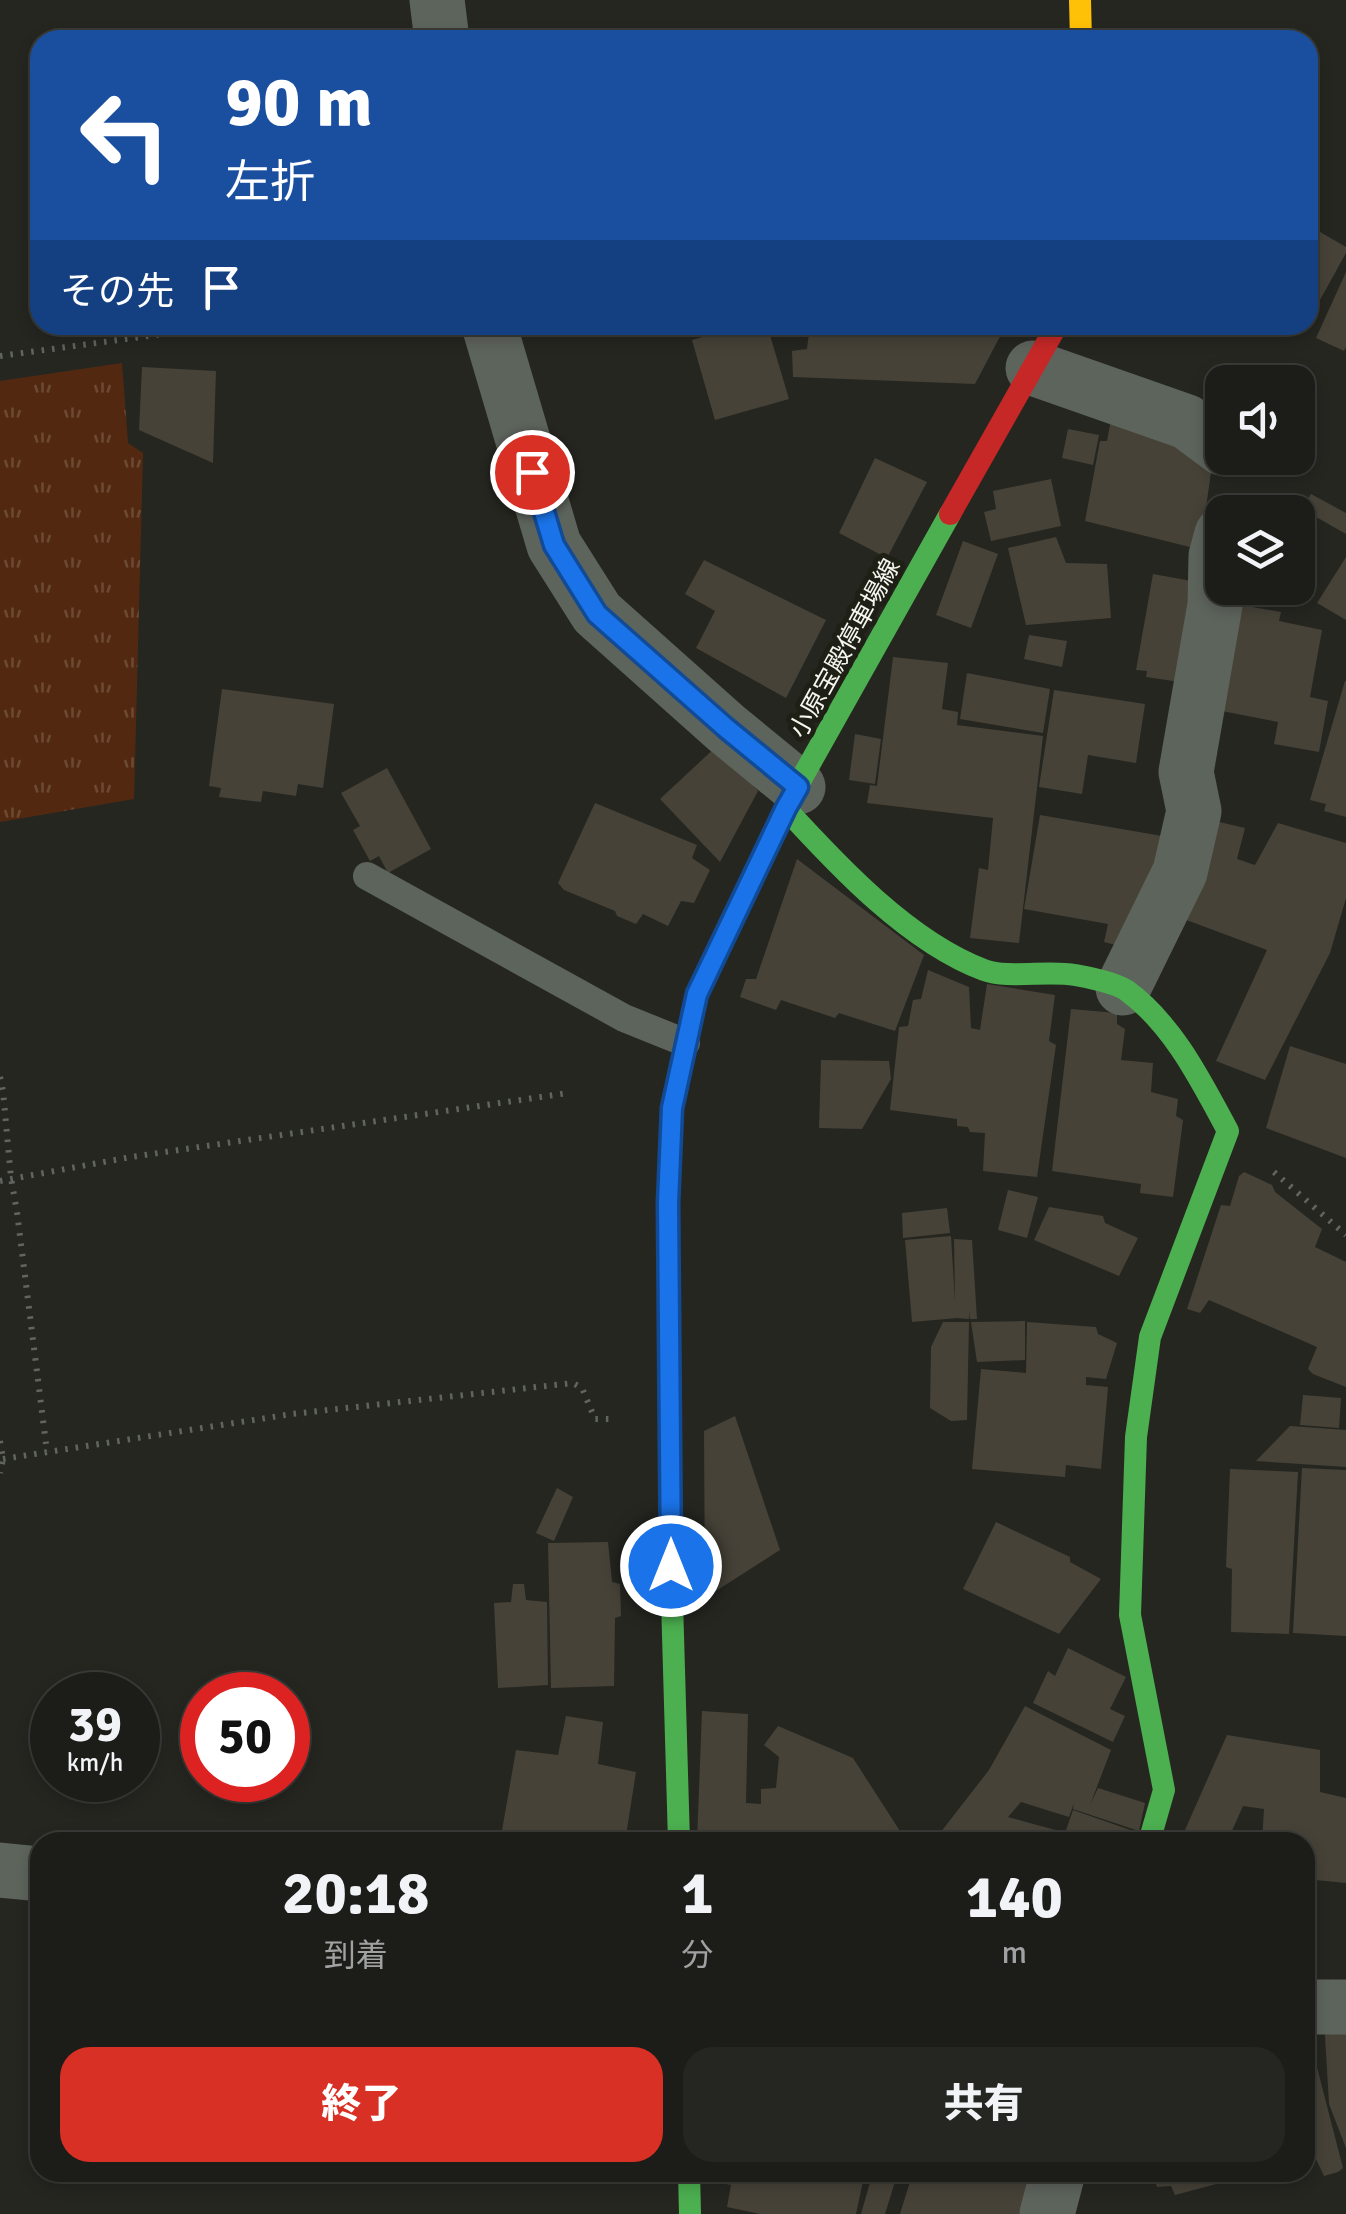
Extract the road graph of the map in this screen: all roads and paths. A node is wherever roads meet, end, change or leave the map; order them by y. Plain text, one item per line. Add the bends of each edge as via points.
1 (436, 0) edge
2 (1080, 0) edge
3 (440, 30) edge
4 (1081, 30) edge
5 (156, 335) edge
6 (492, 335) edge
7 (1045, 346) edge
8 (0, 356) edge
9 (1205, 436) edge
10 (1215, 605) edge
11 (792, 798) junction
12 (368, 876) dead end
13 (1124, 988) junction
14 (686, 1043) junction
15 (0, 1077) edge
16 (568, 1093) dead end
17 (1228, 1131) junction
18 (10, 1178) junction
19 (0, 1180) edge
20 (1346, 1235) edge
21 (670, 1401) junction
22 (0, 1441) edge
23 (47, 1452) junction
24 (3, 1459) junction
25 (0, 1473) edge
26 (679, 1832) edge
27 (1152, 1832) edge
28 (0, 1870) edge
29 (30, 1873) edge
30 (1315, 2007) edge
31 (1346, 2008) edge
32 (689, 2182) edge
33 (1056, 2182) edge
34 (690, 2214) edge
35 (1048, 2214) edge

1 - 3 street
2 - 4 main road
5 - 8 path
6 - 11 street via 554,545 597,614 726,728
7 - 9 street
7 - 11 main road, 小原宝殿停車場線
10 - 13 street via 1186,772 1194,810 1180,872
11 - 13 main road via 835,863 931,945 988,972 1072,974
11 - 14 main road, 小原宝殿停車場線 via 697,994
12 - 14 lane via 624,1018
13 - 17 main road via 1159,1021
14 - 21 main road, 小原宝殿停車場線 via 672,1108
15 - 18 path
16 - 18 path
17 - 20 path
17 - 27 main road via 1150,1337 1136,1437 1130,1615 1164,1790
18 - 19 path
18 - 23 path
21 - 23 path via 595,1419 573,1382 292,1414
21 - 26 main road, 小原宝殿停車場線
22 - 24 path
23 - 24 path
24 - 25 path
28 - 29 street
30 - 31 street
32 - 34 main road
33 - 35 street

